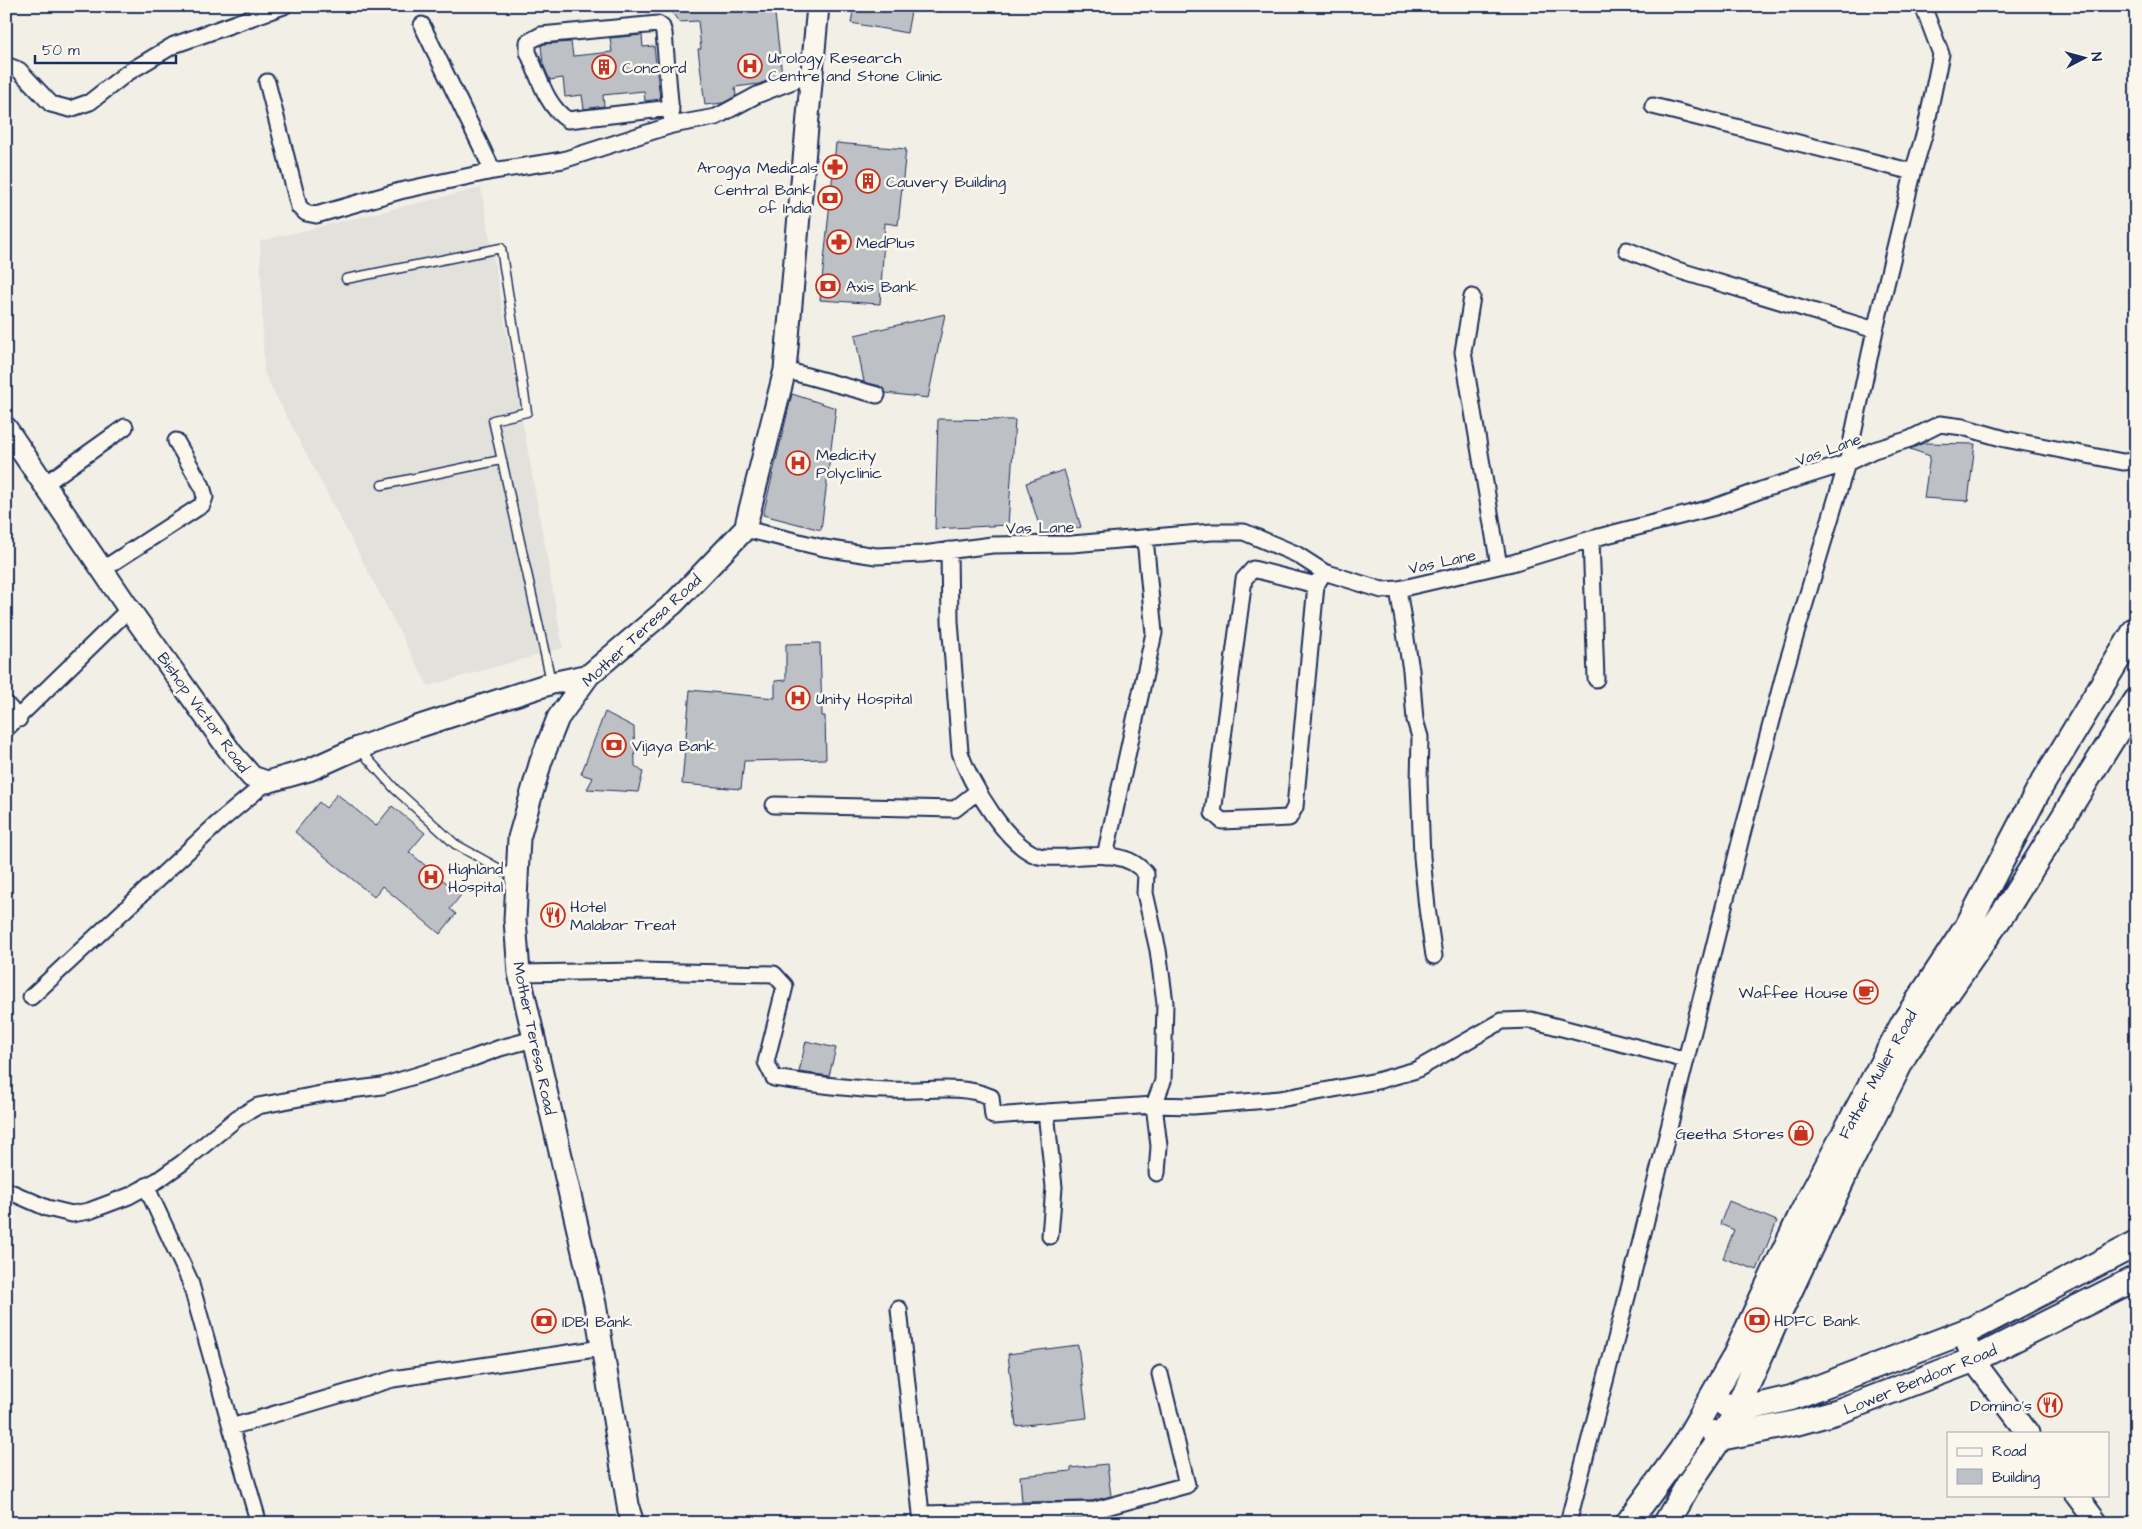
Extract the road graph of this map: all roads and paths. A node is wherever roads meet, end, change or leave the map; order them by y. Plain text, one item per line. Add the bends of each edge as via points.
1 (284, 6) edge
2 (818, 6) edge
3 (1923, 6) edge
4 (422, 26) dead end
5 (6, 65) edge
6 (811, 74) junction
7 (267, 82) dead end
8 (1653, 106) dead end
9 (671, 108) junction
10 (672, 125) junction
11 (493, 171) junction
12 (1913, 172) junction
13 (1627, 250) dead end
14 (346, 279) dead end
15 (1472, 297) dead end
16 (1875, 330) junction
17 (785, 370) junction
18 (877, 395) dead end
19 (125, 426) dead end
20 (6, 428) edge
21 (176, 441) dead end
22 (501, 460) junction
23 (2136, 461) edge
24 (1847, 463) junction
25 (45, 484) junction
26 (382, 485) dead end
27 (745, 528) junction
28 (1145, 538) junction
29 (1591, 538) junction
30 (949, 550) junction
31 (1499, 566) junction
32 (103, 569) junction
33 (1320, 578) junction
34 (1398, 589) junction
35 (129, 609) junction
36 (2136, 630) edge
37 (588, 675) junction
38 (1596, 679) dead end
39 (552, 683) junction
40 (2136, 701) edge
41 (6, 704) edge
42 (19, 719) junction
43 (6, 729) edge
44 (358, 748) junction
45 (267, 782) junction
46 (978, 791) junction
47 (774, 805) dead end
48 (1105, 856) junction
49 (517, 879) junction
50 (1434, 956) dead end
51 (519, 973) junction
52 (31, 997) dead end
53 (534, 1039) junction
54 (1686, 1060) junction
55 (1154, 1105) junction
56 (1046, 1112) junction
57 (1157, 1173) dead end
58 (146, 1186) junction
59 (6, 1190) edge
60 (1050, 1236) dead end
61 (2136, 1244) edge
62 (2136, 1278) edge
63 (899, 1309) dead end
64 (1963, 1332) junction
65 (602, 1348) junction
66 (1973, 1360) junction
67 (1160, 1374) dead end
68 (1712, 1396) junction
69 (1736, 1411) junction
70 (1698, 1421) junction
71 (231, 1427) junction
72 (2027, 1432) edge
73 (1720, 1438) junction
74 (1657, 1482) junction
75 (2077, 1496) edge
76 (1096, 1516) edge
77 (922, 1519) edge
78 (1672, 1519) edge
79 (255, 1523) edge
80 (633, 1523) edge
81 (1568, 1523) edge
82 (1628, 1523) edge
83 (2097, 1523) edge

1 - 5 street via 174,45 127,73 90,102 70,109 51,104 19,70
2 - 6 main road, Mother Teresa Road
3 - 12 street via 1941,54
4 - 11 street
6 - 10 street via 757,95 716,117
6 - 17 main road, Mother Teresa Road
7 - 11 street via 300,207 306,214 316,215 400,191
8 - 12 street
9 - 9 street via 568,120 559,115 552,105 528,52 528,42 541,34 658,24 664,33
9 - 10 street
10 - 11 street via 563,160
12 - 16 street
13 - 16 street via 1674,269
14 - 22 lane via 501,248 527,412 493,420
15 - 31 street via 1463,352
16 - 24 street
17 - 18 street
17 - 27 main road, Mother Teresa Road
19 - 25 street
20 - 25 main road, Bishop Victor Road
21 - 32 street via 202,486 205,497 202,505
22 - 26 lane
22 - 39 lane
23 - 24 street, Vas Lane via 2123,462 1940,424
24 - 29 street, Vas Lane via 1715,507
24 - 54 street via 1786,667
25 - 32 main road, Bishop Victor Road
27 - 30 street, Vas Lane via 824,548 876,556
27 - 37 main road, Mother Teresa Road via 673,604
28 - 30 street, Vas Lane via 1072,544 992,544
28 - 33 street, Vas Lane via 1244,532 1296,554
28 - 48 street via 1154,633
29 - 31 street, Vas Lane
29 - 38 street
30 - 46 street via 950,621 960,752
31 - 34 street, Vas Lane
32 - 35 main road, Bishop Victor Road
33 - 33 street via 1295,807 1289,818 1222,821 1214,813 1244,579 1253,568
33 - 34 street, Vas Lane via 1382,590
34 - 50 street via 1420,737 1418,781 1422,858
35 - 42 street
35 - 45 main road, Bishop Victor Road via 232,754 252,777
36 - 68 main road, Father Muller Road via 2038,791 1968,926 1904,1022 1802,1213 1733,1360
37 - 39 main road, Bishop Victor Road
37 - 49 main road, Mother Teresa Road via 558,718 541,761 519,838
39 - 44 main road, Bishop Victor Road
40 - 69 main road via 2010,903 1905,1054 1846,1172
41 - 42 street
42 - 43 street
44 - 45 main road, Bishop Victor Road via 309,770
44 - 49 lane via 395,789 455,844
45 - 52 street via 218,823
46 - 47 street via 955,809
46 - 48 street via 1007,832 1027,852 1045,857
48 - 55 street via 1130,860 1139,864 1146,874 1145,893 1158,950 1165,1003 1163,1081
49 - 51 main road, Mother Teresa Road via 515,920
51 - 53 main road, Mother Teresa Road
51 - 56 street via 774,974 785,986 766,1062 774,1078 888,1090 976,1090 991,1096 993,1116
53 - 58 street via 382,1086 258,1106
53 - 65 main road, Mother Teresa Road via 595,1304
54 - 55 street via 1531,1020 1502,1021 1416,1070 1377,1081 1280,1099 1193,1106
54 - 81 street
55 - 56 street
55 - 57 street via 1159,1146
56 - 60 street via 1054,1187
58 - 59 street via 96,1209 72,1214 47,1208
58 - 71 street via 190,1281
61 - 64 main road
62 - 66 main road, Lower Bendoor Road
63 - 77 street
64 - 66 main road
64 - 69 main road via 1791,1398
65 - 71 street via 393,1379
65 - 80 main road, Mother Teresa Road
66 - 72 main road
66 - 73 main road, Lower Bendoor Road via 1839,1411
67 - 76 street via 1187,1485
68 - 69 main road
68 - 70 main road, Father Muller Road
69 - 73 main road
70 - 73 main road
70 - 74 main road, Father Muller Road
71 - 79 street via 257,1517
73 - 78 main road via 1688,1484
74 - 78 street
74 - 82 main road, Father Muller Road
75 - 83 main road
76 - 77 street

